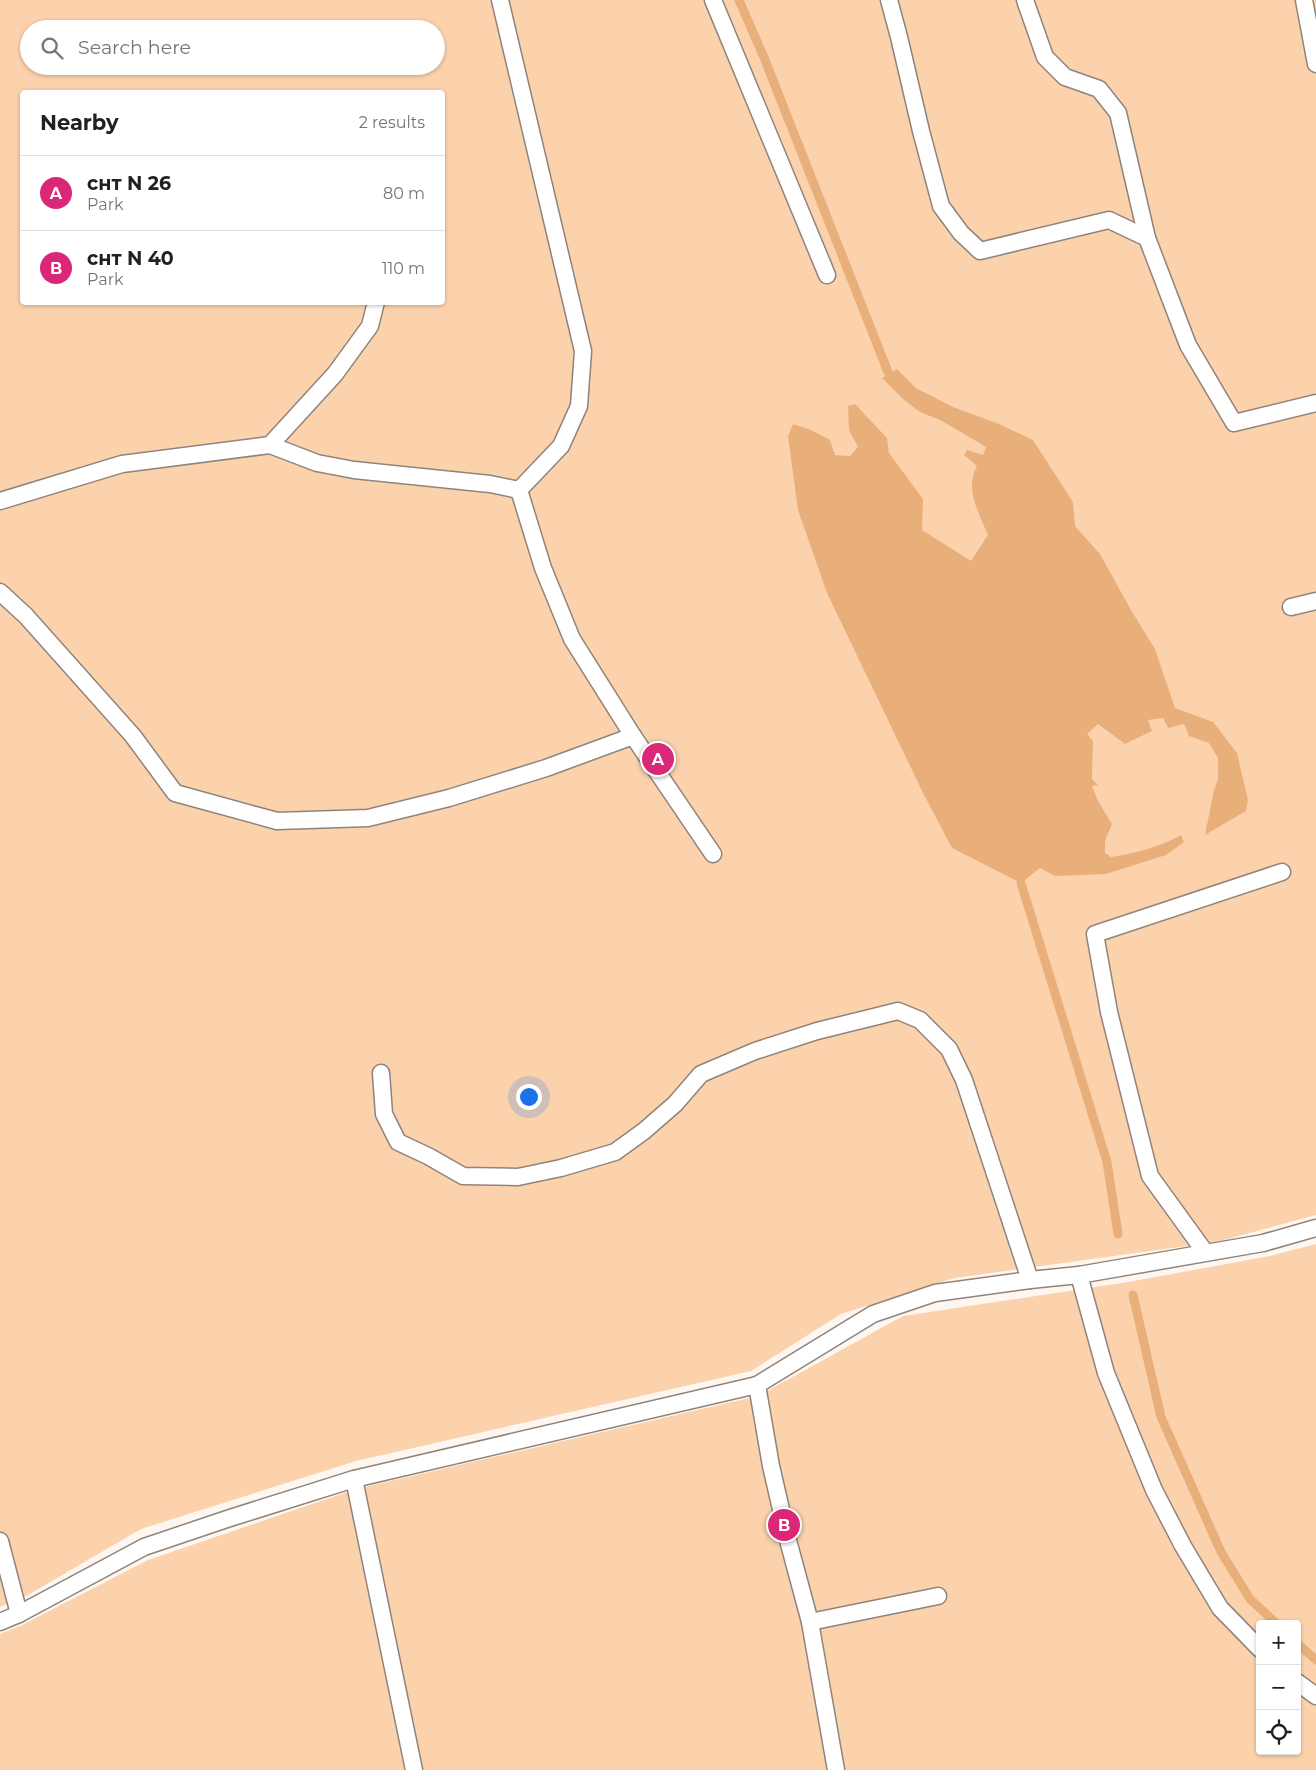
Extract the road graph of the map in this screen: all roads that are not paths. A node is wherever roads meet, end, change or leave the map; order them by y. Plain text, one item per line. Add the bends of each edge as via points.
1 (500, 0) edge
2 (713, 0) edge
3 (889, 0) edge
4 (1025, 0) edge
5 (1304, 0) edge
6 (1316, 64) edge
7 (1147, 238) junction
8 (826, 275) dead end
9 (375, 305) edge
10 (1316, 403) edge
11 (270, 444) junction
12 (519, 490) junction
13 (0, 501) edge
14 (0, 592) edge
15 (1316, 601) edge
16 (1291, 607) dead end
17 (633, 736) junction
18 (713, 854) dead end
19 (1282, 872) dead end
20 (381, 1073) dead end
21 (1316, 1228) edge
22 (1205, 1252) junction
23 (1079, 1275) junction
24 (1030, 1280) junction
25 (756, 1384) junction
26 (354, 1479) junction
27 (0, 1541) edge
28 (938, 1596) dead end
29 (19, 1614) junction
30 (0, 1622) edge
31 (810, 1622) junction
32 (1256, 1646) edge
33 (1301, 1685) edge
34 (1316, 1696) edge
35 (414, 1770) edge
36 (836, 1770) edge

1 - 12 lane via 582,351 579,406 561,446
2 - 8 lane
3 - 7 lane via 941,206 961,233 980,251 1109,220
4 - 7 lane via 1045,57 1065,77 1099,89 1118,114
5 - 6 lane
7 - 10 lane via 1188,345 1234,423
9 - 11 lane via 370,326 335,374
11 - 12 lane via 317,463 354,470
11 - 13 lane via 122,464
12 - 17 lane via 543,568 572,640
14 - 17 lane via 26,616 134,736 176,793 277,821 377,816 546,768
15 - 16 lane
17 - 18 lane
19 - 22 lane via 1095,934 1109,1012 1150,1176
20 - 24 lane via 384,1114 398,1142 463,1176 518,1177 615,1152 675,1104 701,1074 755,1051 817,1031 898,1011 920,1020 949,1049 964,1080
21 - 22 lane via 1262,1243
22 - 23 lane
23 - 24 lane
23 - 32 lane via 1106,1373 1154,1490 1220,1608
24 - 25 lane via 935,1293 873,1314
25 - 26 lane
25 - 31 lane via 771,1466
26 - 29 lane via 144,1547
26 - 35 lane
27 - 29 lane
28 - 31 lane
29 - 30 lane
31 - 36 lane
33 - 34 lane

